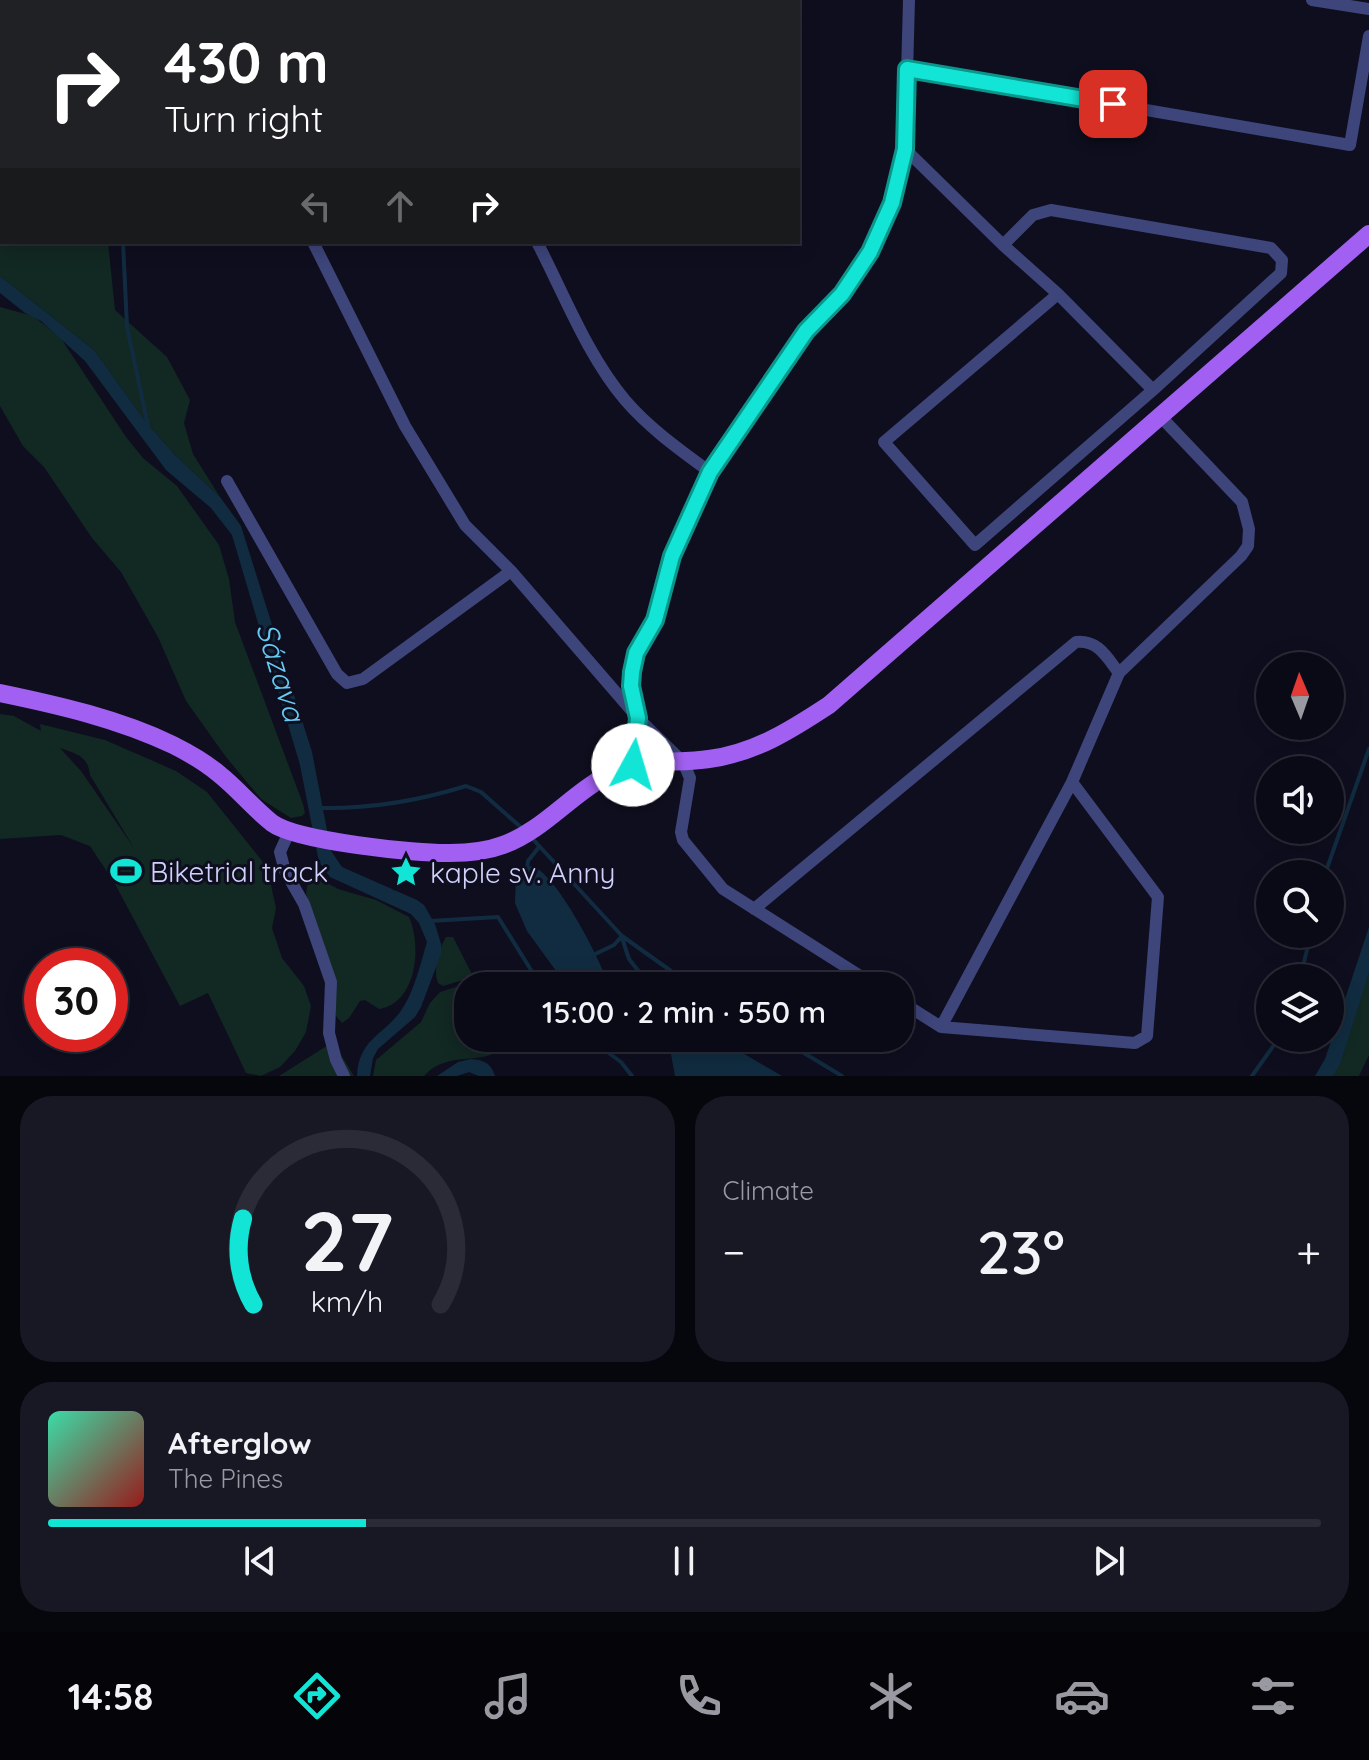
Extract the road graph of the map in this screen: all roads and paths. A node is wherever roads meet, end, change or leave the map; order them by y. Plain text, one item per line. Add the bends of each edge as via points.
1 (909, 0) edge
2 (1312, 0) edge
3 (1369, 9) edge
4 (1369, 36) edge
5 (907, 69) junction
6 (905, 149) junction
7 (1369, 234) edge
8 (314, 244) edge
9 (538, 244) edge
10 (1003, 245) junction
11 (1058, 294) junction
12 (1153, 390) junction
13 (1161, 417) junction
14 (710, 472) junction
15 (227, 481) dead end
16 (511, 571) junction
17 (1119, 673) junction
18 (0, 693) edge
19 (638, 718) junction
20 (683, 762) junction
21 (633, 765) junction
22 (1072, 782) junction
23 (289, 832) junction
24 (754, 909) junction
25 (854, 972) edge
26 (914, 1010) edge
27 (941, 1027) junction
28 (341, 1076) edge

1 - 5 street
2 - 3 street
4 - 5 street via 1350,145
5 - 6 street
6 - 10 street
6 - 14 street via 892,203 870,252 842,294 806,331
7 - 13 main road
8 - 16 street via 413,438 465,525
9 - 14 street via 624,400
10 - 11 street
10 - 12 street via 1033,215 1051,210 1271,248 1282,260 1281,273
11 - 12 street
11 - 12 street via 884,442 975,545
13 - 17 street via 1242,502 1248,546
13 - 20 main road via 829,705 748,750
14 - 19 street via 672,556 655,620 636,653 631,686
15 - 16 street via 337,674 347,683 363,679
16 - 19 street
17 - 22 street
17 - 24 street via 1096,644 1076,642
18 - 23 main road via 125,725 171,744 219,773 273,824
19 - 20 street
19 - 21 street
20 - 21 main road
20 - 24 street via 690,778 683,840 723,889
21 - 23 main road via 581,792 504,845 480,851 449,853
22 - 27 street
22 - 27 street via 1158,897 1147,1036 1135,1043
23 - 28 street via 280,852 331,982 329,1033
24 - 25 street
26 - 27 street

